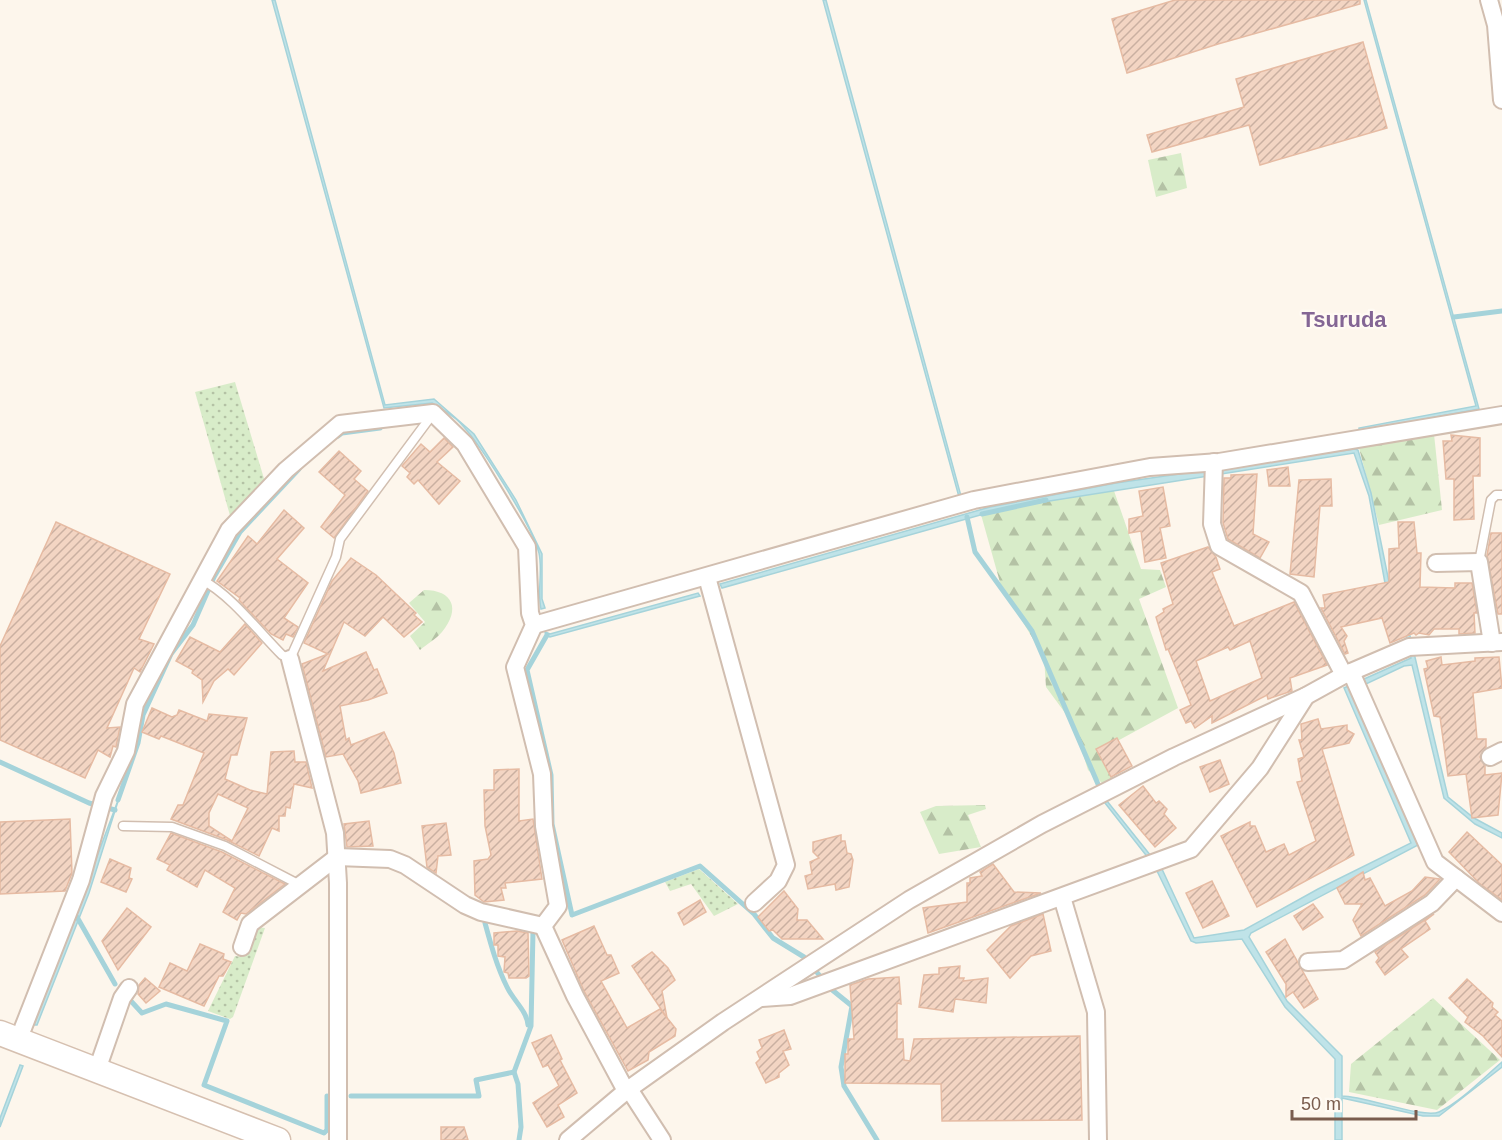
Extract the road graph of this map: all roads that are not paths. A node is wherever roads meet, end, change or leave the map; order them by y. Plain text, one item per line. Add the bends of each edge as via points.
1 (1489, 0) edge
2 (1502, 100) edge
3 (433, 413) junction
4 (1502, 415) edge
5 (1214, 462) junction
6 (1502, 495) edge
7 (1479, 562) junction
8 (1436, 563) dead end
9 (707, 577) junction
10 (202, 580) junction
11 (534, 625) junction
12 (1497, 642) edge
13 (290, 659) junction
14 (1348, 673) junction
15 (1306, 696) junction
16 (123, 826) dead end
17 (337, 857) junction
18 (1456, 878) junction
19 (300, 885) junction
20 (1062, 897) junction
21 (754, 903) dead end
22 (1502, 913) edge
23 (543, 926) junction
24 (242, 947) dead end
25 (1308, 962) dead end
26 (129, 988) dead end
27 (760, 998) junction
28 (11, 1031) edge
29 (97, 1070) junction
30 (628, 1090) junction
31 (278, 1140) edge
32 (338, 1140) edge
33 (568, 1140) edge
34 (662, 1140) edge
35 (1098, 1140) edge

1 - 2 street via 1496,26
3 - 10 street via 340,424 286,470 229,530
3 - 11 street via 465,444 527,547
3 - 13 lane via 340,539 336,557
4 - 5 street
5 - 9 street via 1150,467 975,500
5 - 14 street via 1212,524 1219,546 1301,593
6 - 7 lane via 1491,500
7 - 8 street
7 - 12 street
9 - 11 street
9 - 21 street via 786,865 778,881
10 - 13 lane via 224,593
10 - 28 street via 135,704 126,751 104,796 81,879
11 - 23 street via 515,667 542,774 544,826 558,906
12 - 14 street via 1409,647
13 - 17 street via 335,833
14 - 15 street
14 - 18 street via 1435,862
15 - 20 street via 1260,768 1191,849
15 - 27 street via 1042,824 909,900
16 - 19 lane via 172,827 225,846
17 - 19 street
17 - 23 street via 390,859 465,905
17 - 32 street
18 - 22 street
18 - 25 street via 1432,903 1343,960
19 - 24 street via 250,924
20 - 27 street via 790,996
20 - 35 street via 1096,1012
23 - 30 street via 575,996
26 - 29 street
27 - 30 street
28 - 29 street
29 - 31 street
30 - 33 street
30 - 34 street

